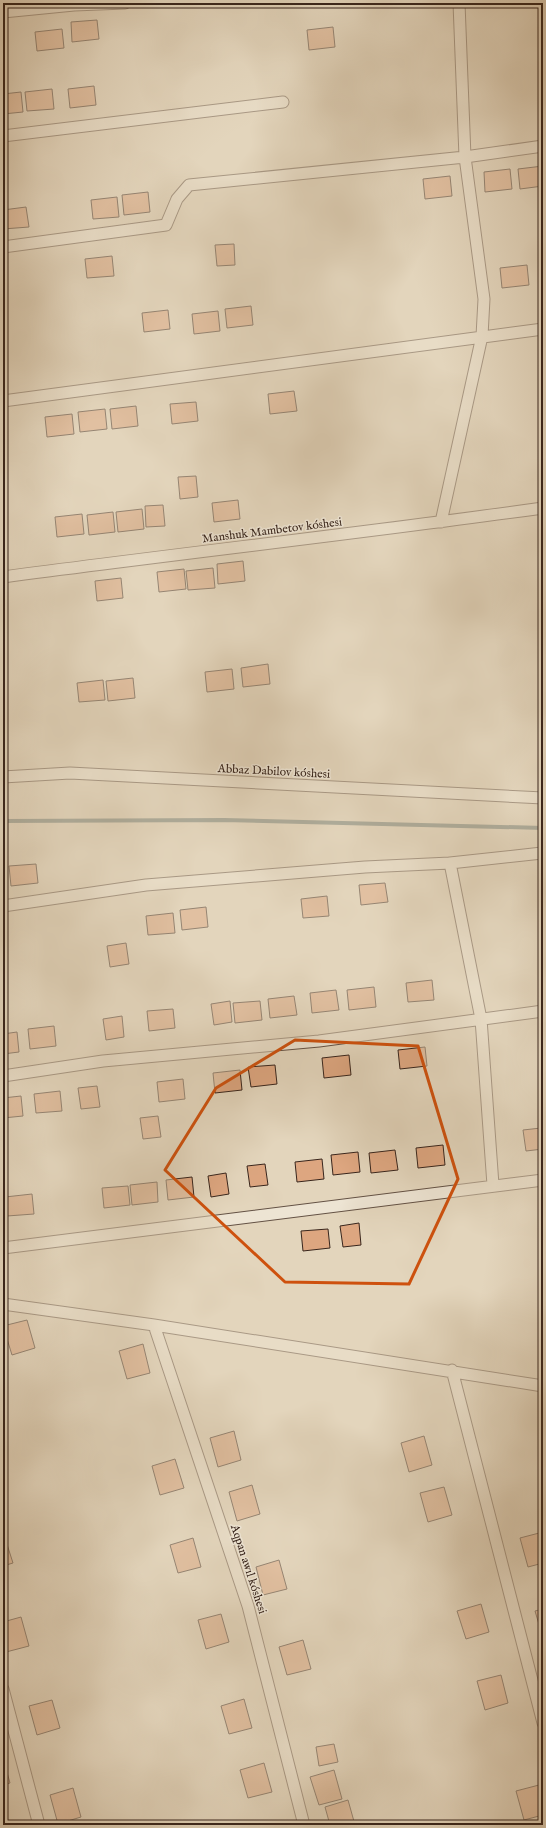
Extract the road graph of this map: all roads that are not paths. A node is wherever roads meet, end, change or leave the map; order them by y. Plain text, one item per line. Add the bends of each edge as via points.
1 (125, 3) edge
2 (459, 3) edge
3 (3, 12) edge
4 (283, 102) dead end
5 (3, 136) edge
6 (543, 146) edge
7 (465, 158) junction
8 (3, 247) edge
9 (543, 329) edge
10 (482, 336) junction
11 (3, 400) edge
12 (543, 508) edge
13 (441, 522) junction
14 (3, 577) edge
15 (3, 777) edge
16 (543, 798) edge
17 (542, 853) dead end
18 (450, 863) junction
19 (3, 906) edge
20 (543, 1011) edge
21 (482, 1019) junction
22 (3, 1076) edge
23 (543, 1180) edge
24 (493, 1185) junction
25 (3, 1248) edge
26 (3, 1304) edge
27 (154, 1325) junction
28 (452, 1370) junction
29 (543, 1386) edge
30 (3, 1689) edge
31 (543, 1723) edge
32 (39, 1825) edge
33 (304, 1825) edge

1 - 3 street
2 - 7 street
4 - 5 street
6 - 7 street
7 - 8 street via 189,184 177,199 166,225
7 - 10 street via 484,299
9 - 10 street
10 - 11 street
10 - 13 street
12 - 13 street, Manshuk Mambetov kóshesi
13 - 14 street, Manshuk Mambetov kóshesi
15 - 16 street, Abbaz Dabilov kóshesi via 70,773
17 - 18 street
18 - 19 street via 365,867 146,885
18 - 21 street
20 - 21 street
21 - 22 street via 319,1041 103,1061
21 - 24 street
23 - 24 street
24 - 25 street
26 - 27 street
27 - 28 street
27 - 33 street, Aqpan awıl kóshesi via 248,1606
28 - 29 street
28 - 31 street
30 - 32 street

